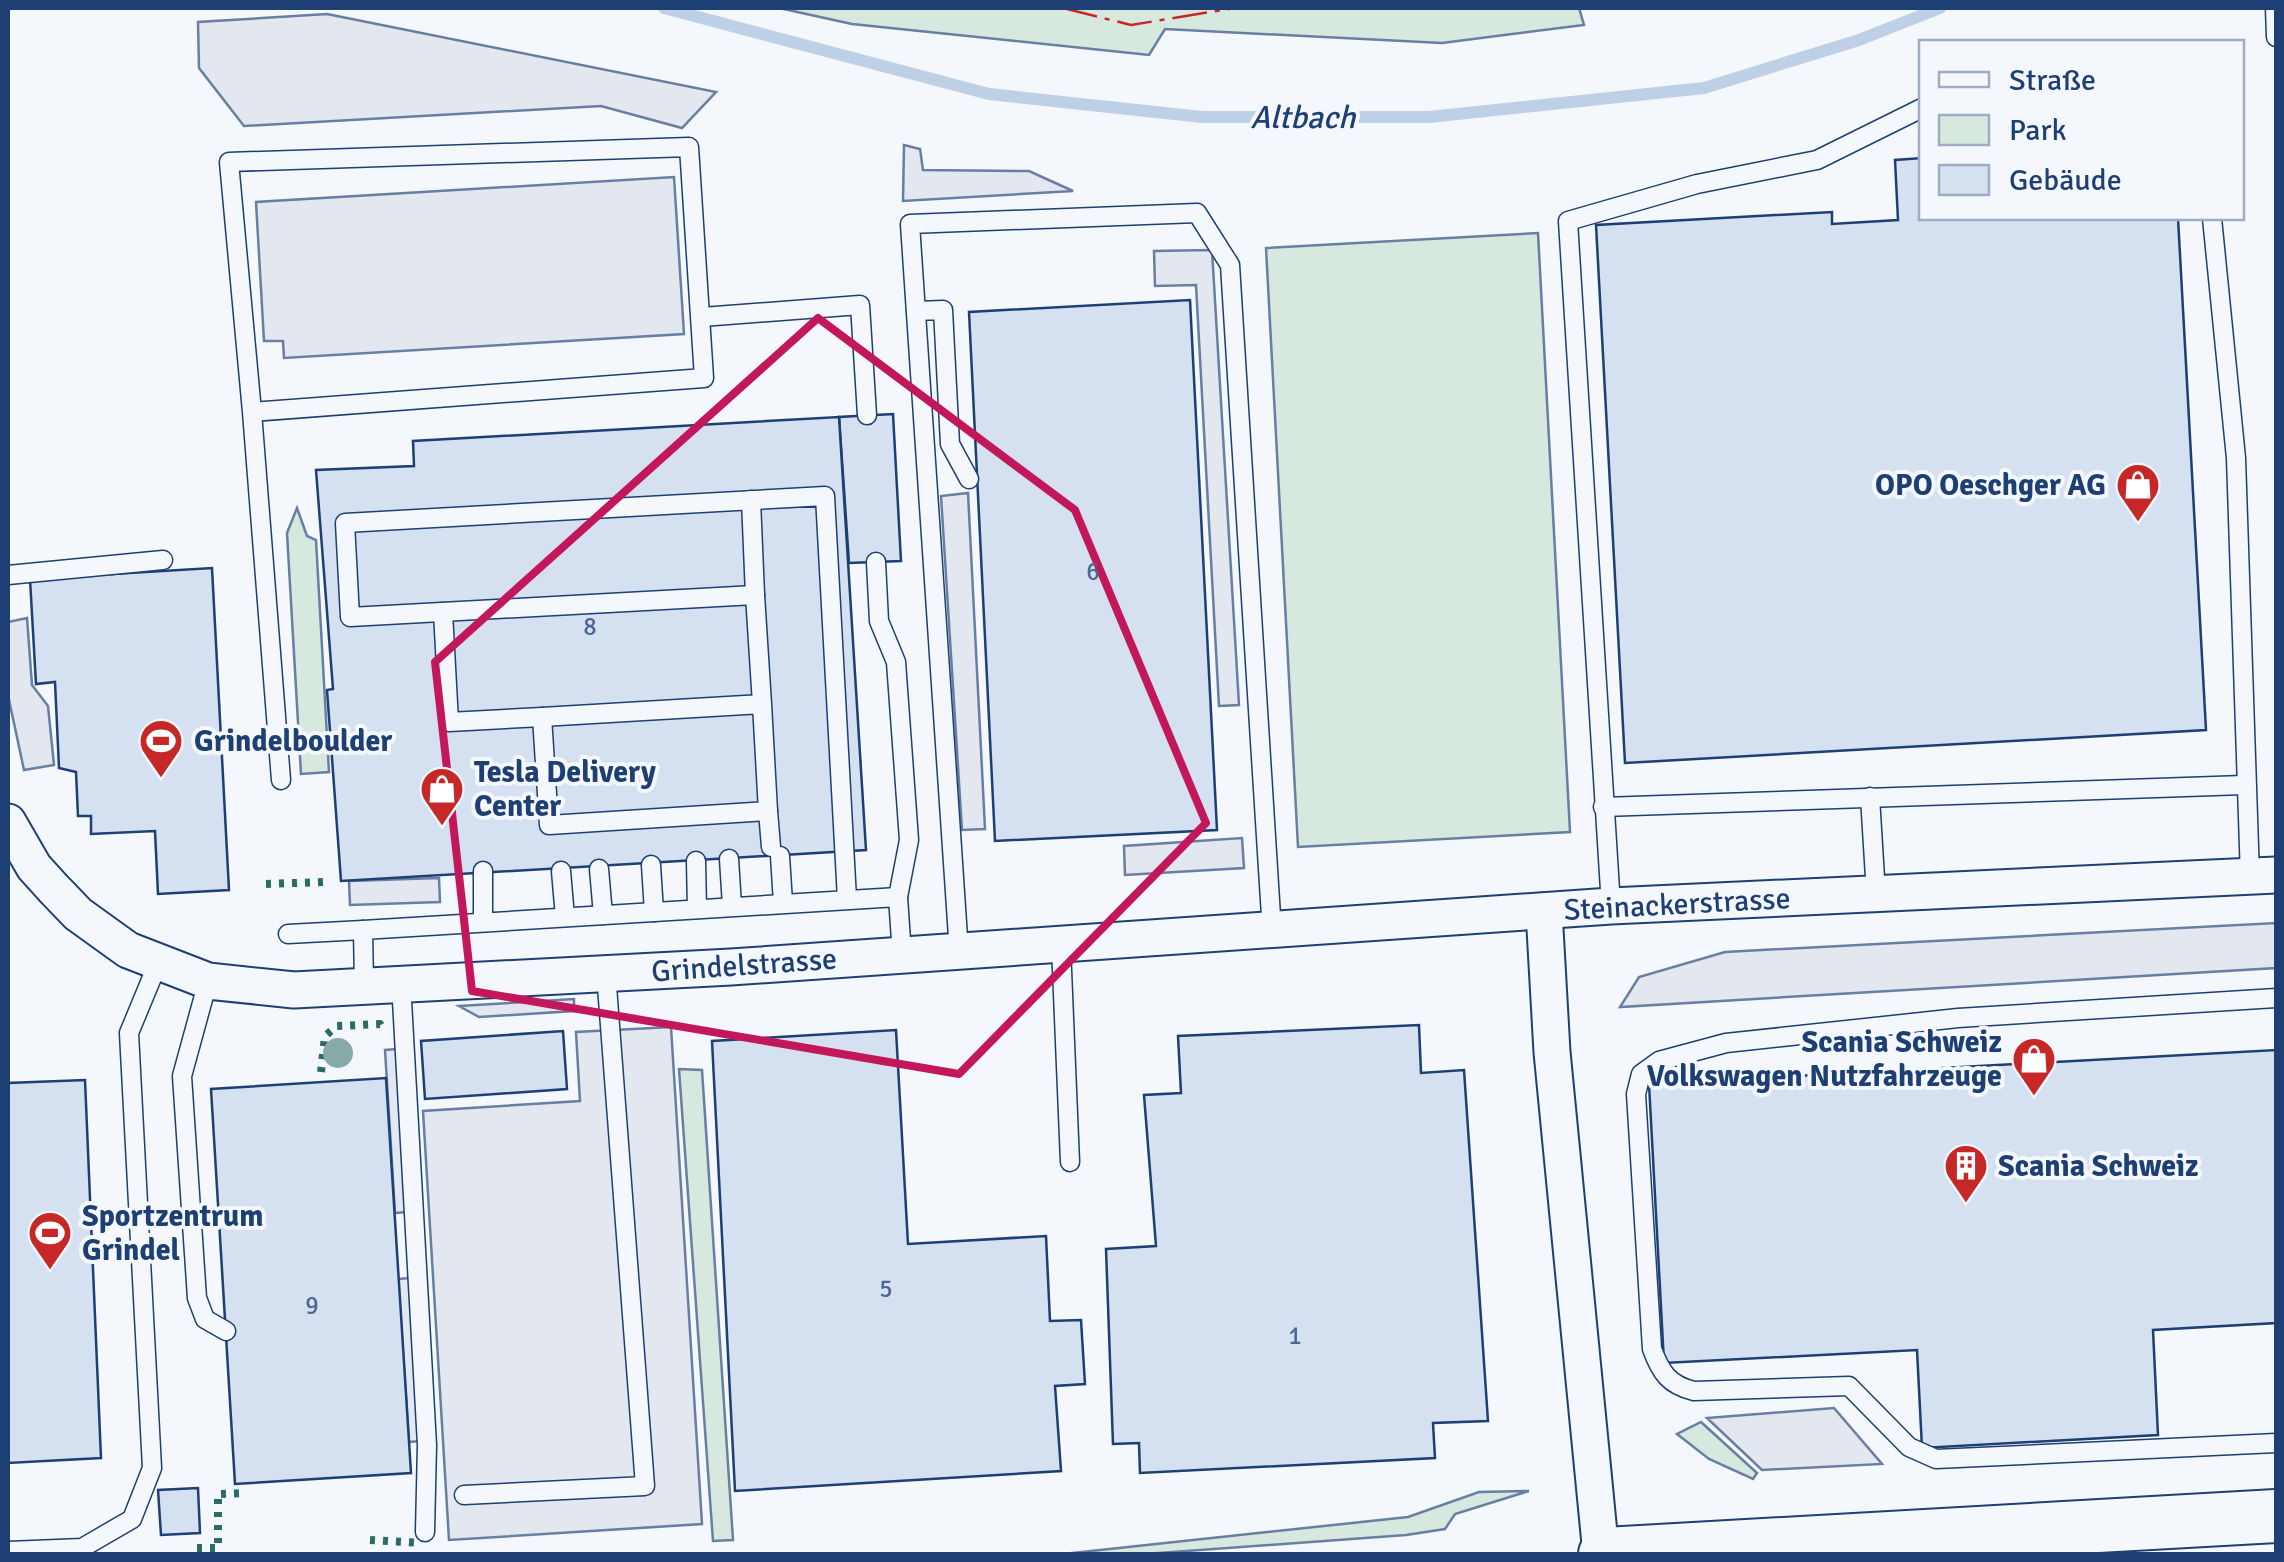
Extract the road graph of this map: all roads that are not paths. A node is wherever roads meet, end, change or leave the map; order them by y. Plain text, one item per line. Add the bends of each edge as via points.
1 (2275, 8) edge
2 (2276, 37) edge
3 (1919, 109) edge
4 (2212, 220) edge
5 (916, 311) junction
6 (702, 316) junction
7 (252, 412) junction
8 (866, 415) dead end
9 (969, 479) dead end
10 (751, 500) junction
11 (163, 560) dead end
12 (876, 562) dead end
13 (8, 575) edge
14 (755, 594) junction
15 (444, 612) junction
16 (762, 704) junction
17 (542, 717) junction
18 (280, 780) dead end
19 (2244, 785) junction
20 (1870, 797) junction
21 (1603, 806) junction
22 (768, 811) junction
23 (8, 822) edge
24 (729, 859) dead end
25 (696, 861) dead end
26 (651, 866) dead end
27 (600, 869) dead end
28 (483, 871) dead end
29 (562, 871) dead end
30 (2263, 876) edge
31 (1876, 894) junction
32 (898, 897) junction
33 (848, 900) junction
34 (783, 904) junction
35 (732, 906) junction
36 (1611, 906) junction
37 (697, 909) junction
38 (1544, 910) junction
39 (654, 912) junction
40 (604, 915) junction
41 (564, 917) junction
42 (483, 922) junction
43 (363, 930) junction
44 (1272, 932) junction
45 (288, 934) dead end
46 (1062, 946) junction
47 (960, 952) junction
48 (902, 954) junction
49 (158, 963) junction
50 (606, 973) junction
51 (208, 981) junction
52 (401, 983) junction
53 (364, 985) junction
54 (2276, 998) edge
55 (1070, 1162) dead end
56 (226, 1331) dead end
57 (2276, 1443) edge
58 (464, 1495) dead end
59 (2276, 1516) edge
60 (425, 1532) dead end
61 (1988, 1544) edge
62 (8, 1551) edge
63 (1603, 1554) edge

1 - 2 lane
3 - 21 lane via 1817,160 1697,184 1568,221
4 - 19 lane via 2236,458
5 - 9 lane via 943,310 950,444
5 - 44 lane via 910,224 1198,213 1230,265
5 - 47 lane
6 - 7 lane via 704,378
6 - 7 lane via 689,147 229,162
6 - 8 lane via 860,305
7 - 18 lane
10 - 14 lane
10 - 15 lane via 345,523 350,617
10 - 33 lane via 826,496
11 - 13 lane
12 - 32 lane via 879,621 896,662 909,840
14 - 15 lane
14 - 16 lane
15 - 17 lane via 449,722
16 - 17 lane
16 - 22 lane
17 - 22 lane via 549,825
19 - 20 lane
19 - 30 lane
20 - 21 lane
20 - 31 lane
21 - 36 lane
22 - 34 lane
23 - 49 street, Grindelstrasse via 34,867 78,914
24 - 35 lane
25 - 37 lane
26 - 39 lane
27 - 40 lane
28 - 42 lane
29 - 41 lane
30 - 31 street, Steinackerstrasse
31 - 36 street, Steinackerstrasse
32 - 33 lane
32 - 48 lane
33 - 34 lane
34 - 35 lane
35 - 37 lane
36 - 38 street, Steinackerstrasse
37 - 39 lane
38 - 44 street, Grindelstrasse
38 - 63 street, Steinackerstrasse
39 - 40 lane
40 - 41 lane
41 - 42 lane
42 - 43 lane
43 - 45 lane
43 - 53 lane
44 - 46 street, Grindelstrasse
46 - 47 street, Grindelstrasse
46 - 55 lane
47 - 48 street, Grindelstrasse
48 - 50 street, Grindelstrasse
49 - 51 street, Grindelstrasse
49 - 62 lane via 129,1033 152,1468 132,1520 82,1548
50 - 52 street, Grindelstrasse
50 - 58 lane via 644,1486
51 - 53 street, Grindelstrasse via 294,990
51 - 56 lane via 182,1076 197,1298 205,1319
52 - 53 street, Grindelstrasse
52 - 60 lane via 427,1445
54 - 57 lane via 1958,1018 1726,1042 1660,1061 1641,1074 1636,1094 1652,1350 1679,1387 1849,1386 1908,1446 1936,1458
59 - 61 main road
61 - 63 main road

